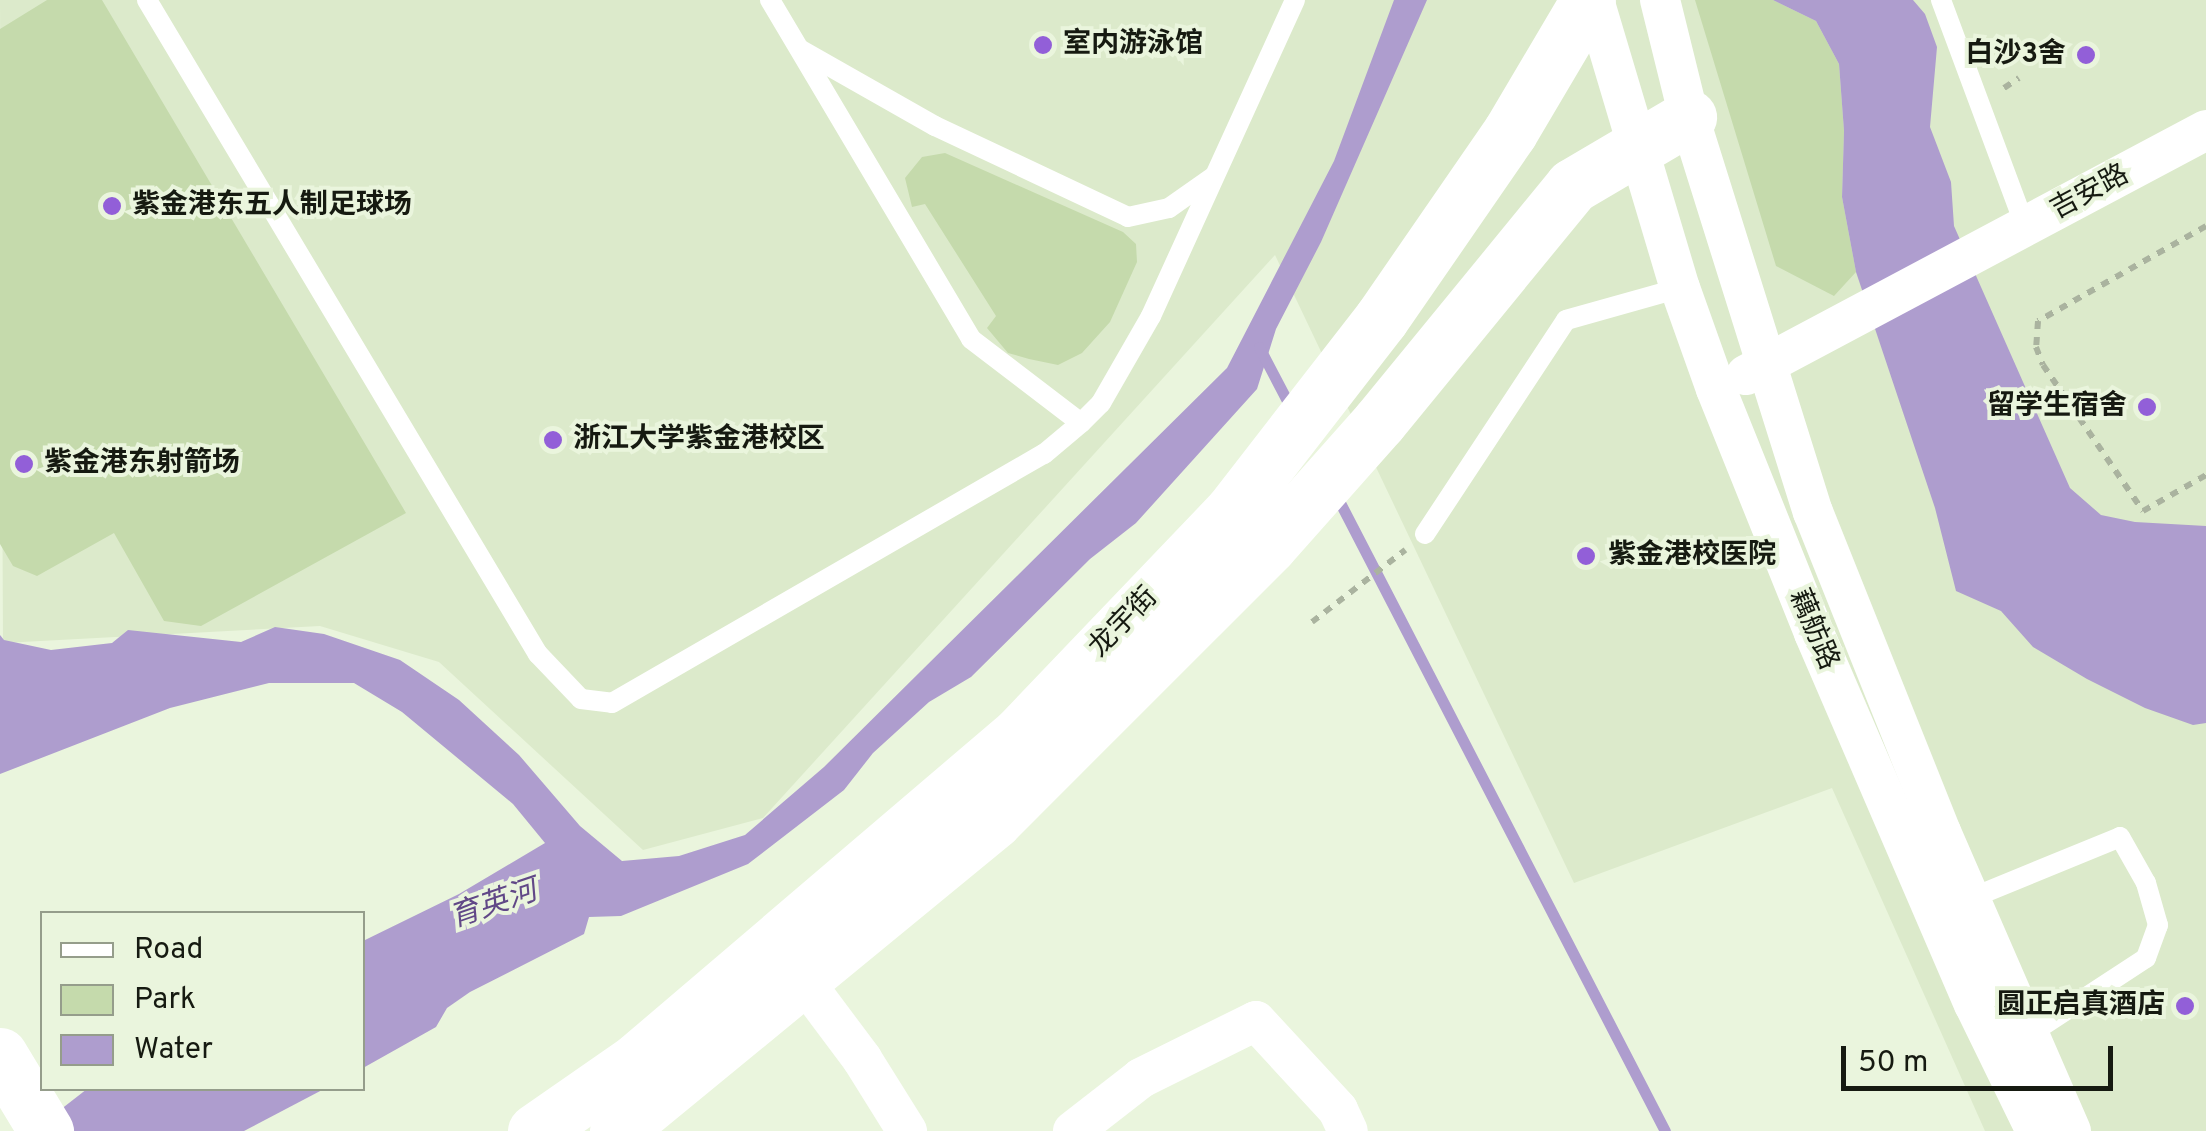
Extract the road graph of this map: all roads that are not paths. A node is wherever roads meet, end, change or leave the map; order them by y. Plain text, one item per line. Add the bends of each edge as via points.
1 (147, 0) edge
2 (770, 0) edge
3 (1295, 0) edge
4 (1591, 0) edge
5 (1660, 0) edge
6 (1941, 0) edge
7 (799, 49) junction
8 (1689, 117) junction
9 (2206, 130) edge
10 (1638, 148) junction
11 (1212, 177) junction
12 (2026, 228) junction
13 (1680, 288) junction
14 (1767, 366) junction
15 (1716, 389) junction
16 (1082, 423) junction
17 (1250, 528) junction
18 (1425, 534) road end
19 (1969, 899) junction
20 (803, 980) junction
21 (2030, 1034) junction
22 (0, 1055) edge
23 (37, 1116) edge
24 (2062, 1123) edge
25 (536, 1131) edge
26 (617, 1131) edge
27 (907, 1131) edge
28 (1073, 1131) edge
29 (1348, 1131) edge

1 - 16 lane via 538,654 581,699 612,703 1044,454
2 - 7 lane
3 - 11 lane
4 - 10 street, 藕舫路
4 - 17 street, 龙宇街 via 1510,132 1341,374
5 - 8 street, 藕舫路
6 - 12 lane
7 - 11 lane via 935,126 1128,217 1169,208
7 - 16 lane via 971,339
8 - 10 street, 龙宇街
8 - 14 street, 藕舫路
9 - 12 street, 吉安路
10 - 13 street, 藕舫路
10 - 17 street, 龙宇街 via 1572,186 1378,422
11 - 16 lane via 1151,316 1101,403
12 - 14 street, 吉安路
13 - 15 street, 藕舫路
13 - 18 lane via 1566,320
14 - 15 street, 吉安路
14 - 19 street, 藕舫路 via 1833,564
15 - 24 street, 藕舫路 via 1974,1004
17 - 20 street, 龙宇街 via 994,821
17 - 25 street, 龙宇街 via 637,1060
19 - 21 street, 藕舫路
19 - 21 lane via 2120,836 2146,883 2158,925 2146,958
20 - 26 street, 龙宇街
20 - 27 street
21 - 24 street, 藕舫路
22 - 23 street
28 - 29 street via 1141,1078 1256,1021 1338,1110

